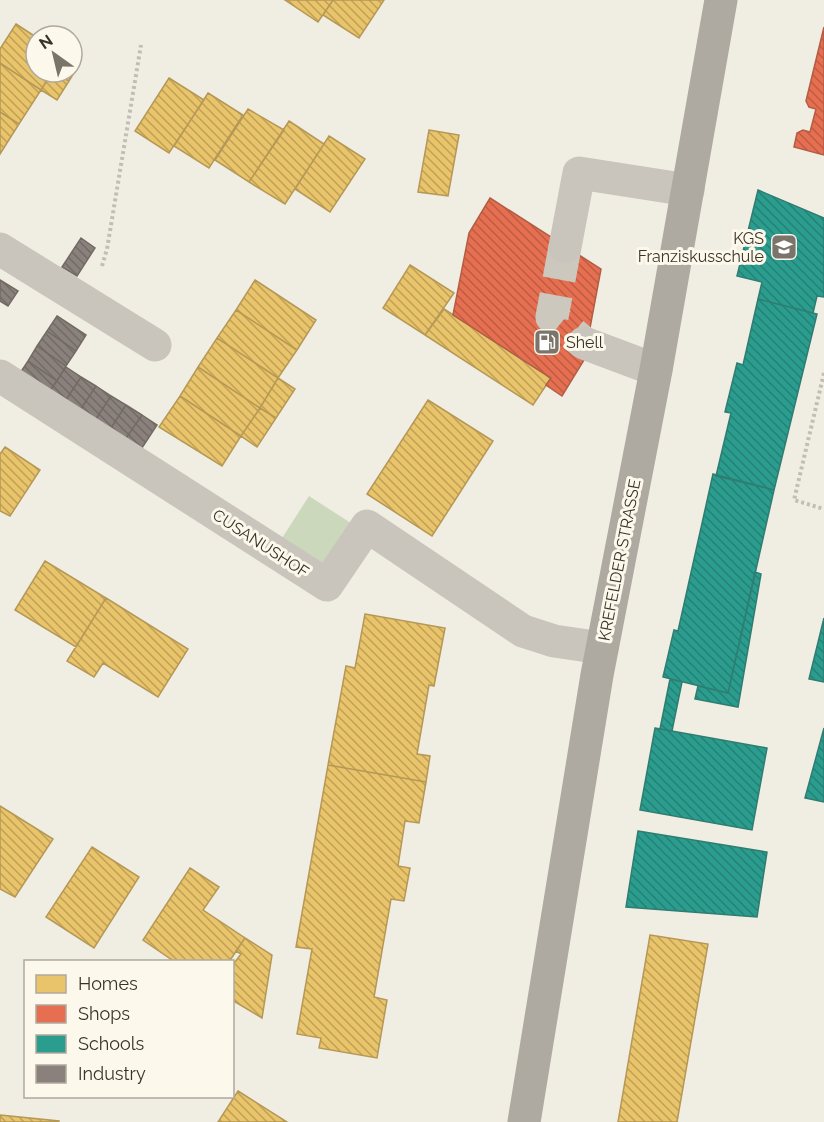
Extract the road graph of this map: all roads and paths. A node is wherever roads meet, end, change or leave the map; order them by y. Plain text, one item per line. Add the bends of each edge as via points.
1 (721, 0) edge
2 (141, 45) dead end
3 (688, 190) junction
4 (565, 247) tunnel mouth
5 (0, 249) edge
6 (90, 305) junction
7 (584, 343) tunnel mouth
8 (155, 345) dead end
9 (656, 370) junction
10 (824, 373) edge
11 (0, 376) edge
12 (824, 509) edge
13 (602, 648) junction
14 (524, 1122) edge

1 - 3 main road, KREFELDER STRASSE
2 - 6 path via 107,249
3 - 4 street via 579,173
3 - 9 main road, KREFELDER STRASSE
5 - 6 street
6 - 8 street
7 - 9 street
9 - 13 main road, KREFELDER STRASSE
10 - 12 path via 794,500
11 - 13 street, CUSANUSHOF via 327,585 367,526 523,631 554,641
13 - 14 main road, KREFELDER STRASSE

